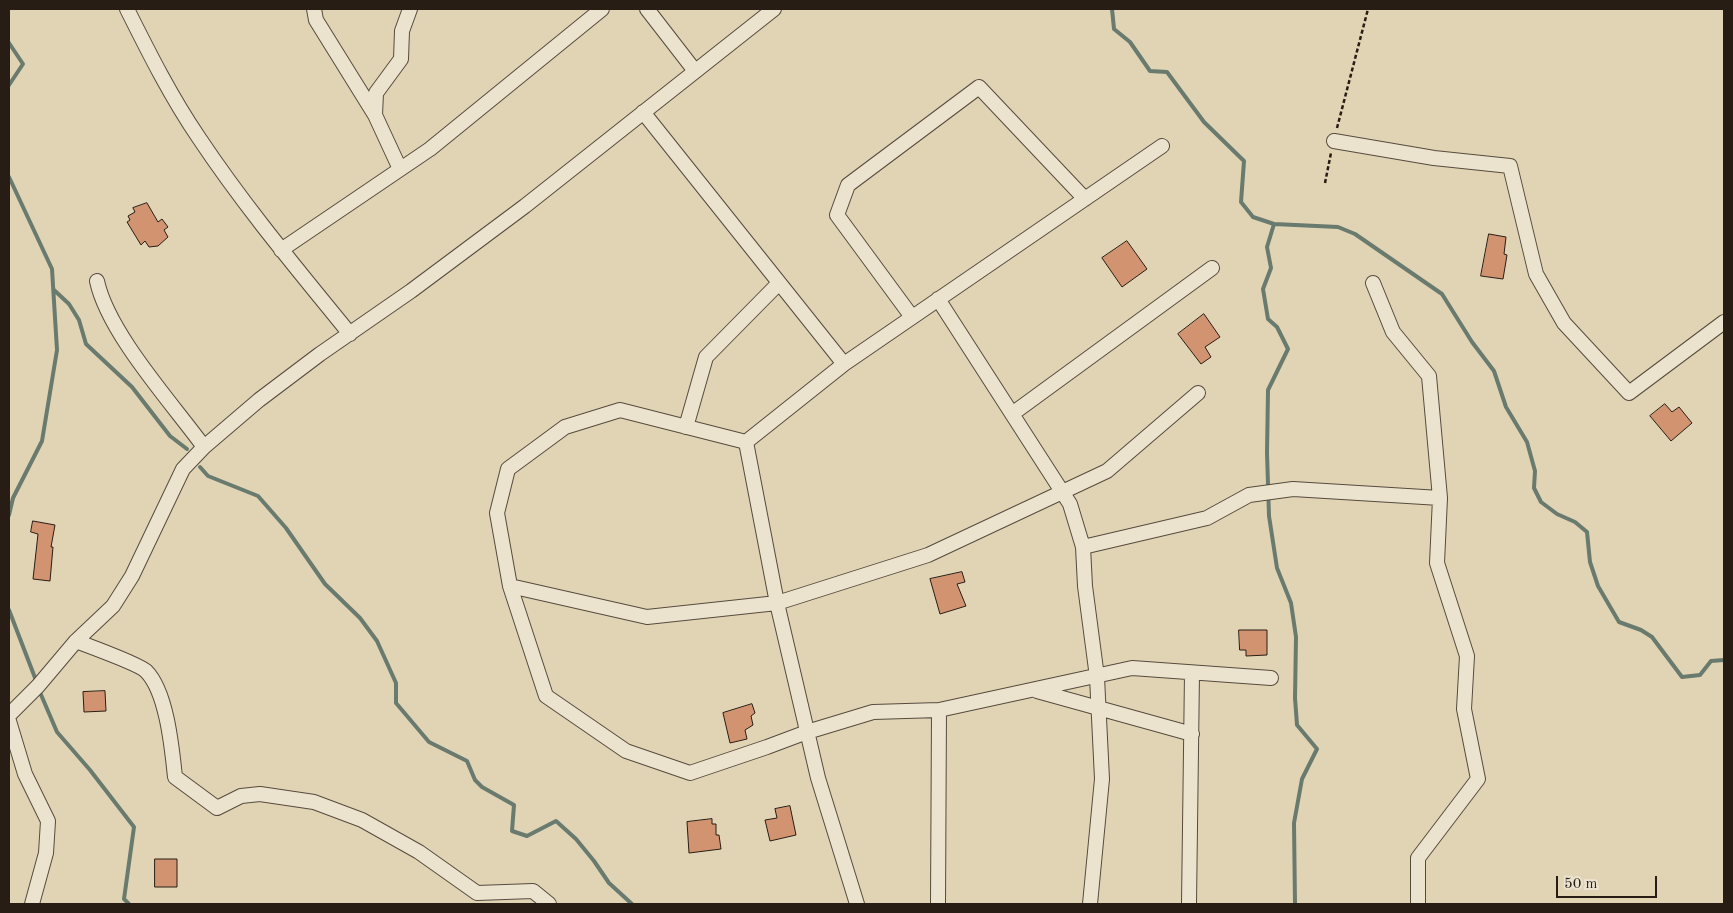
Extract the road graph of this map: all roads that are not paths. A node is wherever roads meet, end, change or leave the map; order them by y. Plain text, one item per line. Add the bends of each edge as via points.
1 (127, 9) edge
2 (314, 9) edge
3 (410, 9) edge
4 (602, 9) edge
5 (647, 9) edge
6 (774, 9) edge
7 (695, 71) junction
8 (643, 112) junction
9 (375, 115) junction
10 (1334, 142) road end
11 (1162, 146) dead end
12 (400, 169) junction
13 (1085, 199) junction
14 (281, 250) junction
15 (1212, 268) dead end
16 (97, 281) dead end
17 (779, 283) junction
18 (1373, 283) dead end
19 (938, 299) junction
20 (912, 318) junction
21 (1724, 322) edge
22 (350, 334) junction
23 (844, 364) junction
24 (1198, 393) dead end
25 (1012, 414) junction
26 (686, 427) junction
27 (746, 442) junction
28 (204, 447) junction
29 (1062, 492) junction
30 (1440, 498) junction
31 (1084, 547) junction
32 (510, 586) junction
33 (777, 603) junction
34 (76, 641) junction
35 (1192, 673) junction
36 (1097, 678) junction
37 (1272, 678) dead end
38 (1034, 690) junction
39 (1099, 708) junction
40 (939, 710) junction
41 (9, 715) edge
42 (9, 721) edge
43 (807, 732) junction
44 (1192, 734) junction
45 (32, 904) edge
46 (549, 904) edge
47 (857, 904) edge
48 (938, 904) edge
49 (1090, 904) edge
50 (1189, 904) edge
51 (1418, 904) edge

1 - 14 street via 198,137
2 - 9 street via 316,20
3 - 9 street via 402,31 401,58 376,93
4 - 12 street via 430,149
5 - 7 street
6 - 7 street
7 - 8 street
8 - 17 street
8 - 22 street via 525,206
9 - 12 street
10 - 21 street via 1510,166 1536,274 1564,323 1629,393
11 - 13 street
12 - 14 street
13 - 19 street
13 - 20 street via 978,87 848,185 837,215
14 - 22 street
15 - 25 street
16 - 28 street via 101,297 127,344
17 - 23 street
17 - 26 street via 706,357
18 - 30 street via 1393,332 1428,376
19 - 20 street
19 - 25 street
20 - 23 street
22 - 28 street via 259,400
23 - 27 street
24 - 29 street via 1106,471
25 - 29 street
26 - 27 street
26 - 32 street via 620,410 566,427 508,469 497,513
27 - 33 street
28 - 34 street via 183,469 132,576 113,606
29 - 31 street via 1070,504
29 - 33 street via 928,555
30 - 31 street via 1293,489 1249,495 1207,518
30 - 51 street via 1437,562 1467,656 1464,709 1478,779 1418,858
31 - 36 street via 1085,586
32 - 33 street via 647,617
32 - 43 street via 546,696 626,751 690,773
33 - 43 street
34 - 41 street
34 - 46 street via 146,671 158,693 170,728 175,777 217,808 240,796 260,794 314,802 362,820 419,852 477,893 533,892
35 - 36 street via 1132,668
35 - 37 street
35 - 44 street
36 - 38 street
36 - 39 street
38 - 39 street
38 - 40 street
39 - 44 street
39 - 49 street via 1102,780
40 - 43 street via 873,712
40 - 48 street
42 - 45 street via 25,774 48,821 46,853
43 - 47 street
44 - 50 street

